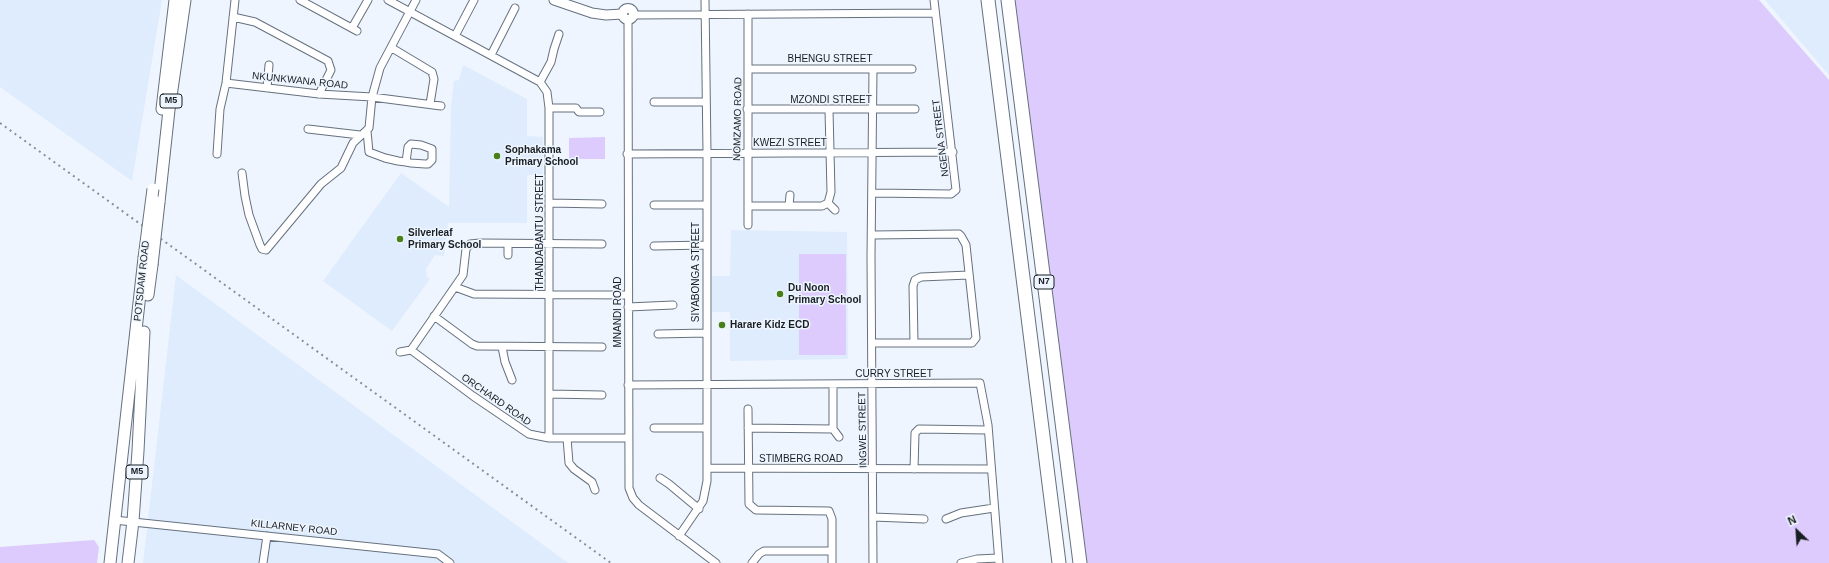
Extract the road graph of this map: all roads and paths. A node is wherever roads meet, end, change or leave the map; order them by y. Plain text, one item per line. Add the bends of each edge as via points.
1 (175, 0) edge
2 (185, 0) edge
3 (235, 0) edge
4 (300, 0) edge
5 (368, 0) edge
6 (388, 0) edge
7 (416, 0) edge
8 (474, 0) edge
9 (554, 0) edge
10 (705, 0) edge
11 (934, 0) edge
12 (988, 0) edge
13 (1008, 0) edge
14 (515, 8) dead end
15 (628, 11) edge
16 (410, 12) junction
17 (705, 14) junction
18 (748, 14) junction
19 (935, 14) junction
20 (234, 17) junction
21 (560, 34) dead end
22 (455, 36) junction
23 (392, 48) junction
24 (491, 55) junction
25 (269, 65) dead end
26 (749, 69) junction
27 (873, 69) junction
28 (912, 69) dead end
29 (540, 82) junction
30 (226, 83) junction
31 (267, 88) junction
32 (319, 94) junction
33 (372, 98) junction
34 (654, 102) dead end
35 (706, 102) junction
36 (430, 104) junction
37 (441, 106) dead end
38 (549, 108) junction
39 (748, 109) junction
40 (914, 109) dead end
41 (829, 110) junction
42 (873, 110) junction
43 (600, 112) dead end
44 (308, 129) dead end
45 (368, 129) junction
46 (360, 135) junction
47 (952, 152) junction
48 (707, 153) junction
49 (748, 153) junction
50 (830, 153) junction
51 (873, 153) junction
52 (217, 154) dead end
53 (627, 154) junction
54 (406, 162) dead end
55 (242, 173) dead end
56 (873, 194) junction
57 (790, 195) dead end
58 (549, 203) junction
59 (828, 203) junction
60 (602, 204) dead end
61 (654, 205) dead end
62 (706, 205) junction
63 (748, 206) junction
64 (789, 206) junction
65 (834, 210) dead end
66 (748, 225) dead end
67 (872, 235) junction
68 (508, 244) junction
69 (550, 244) junction
70 (602, 244) dead end
71 (706, 245) junction
72 (654, 246) dead end
73 (508, 255) dead end
74 (148, 261) junction
75 (969, 275) junction
76 (455, 287) junction
77 (550, 294) junction
78 (628, 295) junction
79 (673, 305) dead end
80 (628, 307) junction
81 (434, 316) junction
82 (706, 333) junction
83 (658, 334) dead end
84 (872, 343) junction
85 (914, 343) junction
86 (550, 346) junction
87 (502, 347) junction
88 (602, 347) dead end
89 (411, 350) junction
90 (400, 352) dead end
91 (512, 380) dead end
92 (833, 384) junction
93 (873, 384) junction
94 (628, 385) junction
95 (706, 385) junction
96 (549, 394) junction
97 (602, 395) dead end
98 (748, 409) dead end
99 (654, 428) dead end
100 (706, 428) junction
101 (748, 428) junction
102 (833, 429) junction
103 (988, 430) junction
104 (839, 436) dead end
105 (550, 438) junction
106 (567, 438) junction
107 (628, 438) junction
108 (707, 468) junction
109 (874, 468) junction
110 (748, 469) junction
111 (914, 469) junction
112 (991, 469) junction
113 (660, 478) dead end
114 (595, 490) dead end
115 (994, 508) junction
116 (698, 509) junction
117 (873, 518) junction
118 (924, 519) dead end
119 (946, 519) dead end
120 (114, 520) junction
121 (133, 520) junction
122 (267, 536) junction
123 (679, 536) junction
124 (832, 551) junction
125 (998, 561) edge
126 (110, 563) edge
127 (128, 563) edge
128 (263, 563) edge
129 (450, 563) edge
130 (716, 563) edge
131 (752, 563) edge
132 (832, 563) edge
133 (873, 563) edge
134 (961, 563) edge
135 (1060, 563) edge
136 (1080, 563) edge

1 - 74 main road, POTSDAM ROAD / M5, bridge via 152,189
2 - 74 main road, POTSDAM ROAD / M5, bridge via 159,202
3 - 20 street
4 - 5 street via 355,30
6 - 16 street
7 - 16 street
8 - 22 street
9 - 15 street via 592,13 606,15
10 - 17 street, SIYABONGA STREET
11 - 19 street, NGENA STREET
12 - 135 highway, N7
13 - 136 highway, N7
14 - 24 street
15 - 17 street
15 - 53 street, MNANDI ROAD
16 - 22 street
16 - 23 street
17 - 18 street
17 - 35 street, SIYABONGA STREET
18 - 19 street
18 - 26 street, NOMZAMO ROAD
19 - 47 street, NGENA STREET
20 - 30 street
20 - 32 street via 255,22 328,61 331,70
21 - 29 street via 551,62
22 - 24 street
23 - 33 street via 380,68
23 - 36 street via 432,72 434,79
24 - 29 street
25 - 31 street
26 - 27 street, BHENGU STREET
26 - 39 street, NOMZAMO ROAD
27 - 28 street, BHENGU STREET
27 - 42 street, INGWE STREET
29 - 38 street, THANDABANTU STREET via 547,92
30 - 31 street, NKUNKWANA ROAD
30 - 52 street via 220,109
31 - 32 street, NKUNKWANA ROAD
32 - 33 street, NKUNKWANA ROAD
33 - 36 street, NKUNKWANA ROAD
33 - 45 street
34 - 35 street
35 - 48 street, SIYABONGA STREET
36 - 37 street, NKUNKWANA ROAD
38 - 43 street via 576,108 579,112
38 - 58 street, THANDABANTU STREET
39 - 41 street, MZONDI STREET
39 - 49 street, NOMZAMO ROAD
40 - 42 street, MZONDI STREET
41 - 42 street, MZONDI STREET
41 - 50 street
42 - 51 street, INGWE STREET
44 - 46 street
45 - 46 street
45 - 54 street via 371,153
46 - 55 street via 353,143 342,168 321,184 266,250 262,250 249,215
47 - 51 street, KWEZI STREET
47 - 56 street, NGENA STREET via 956,190 951,194
48 - 49 street, KWEZI STREET
48 - 53 street, KWEZI STREET
48 - 62 street, SIYABONGA STREET
49 - 50 street, KWEZI STREET
49 - 63 street, NOMZAMO ROAD
50 - 51 street, KWEZI STREET
50 - 59 street
51 - 56 street, INGWE STREET
53 - 78 street, MNANDI ROAD
56 - 67 street, INGWE STREET
57 - 64 street
58 - 60 street
58 - 69 street, THANDABANTU STREET
59 - 64 street via 822,206
59 - 65 street
61 - 62 street
62 - 71 street, SIYABONGA STREET
63 - 64 street
63 - 66 street, NOMZAMO ROAD
67 - 75 street via 959,234 966,245
67 - 84 street, INGWE STREET
68 - 69 street
68 - 73 street
68 - 76 street via 474,243 467,247 463,275
69 - 70 street
69 - 77 street, THANDABANTU STREET
71 - 72 street
71 - 82 street, SIYABONGA STREET
74 - 120 main road, POTSDAM ROAD / M5
74 - 121 main road, POTSDAM ROAD / M5
75 - 85 street via 921,277 915,280
75 - 85 street via 975,340 969,343
76 - 77 street via 474,294
76 - 81 street
77 - 78 street
77 - 86 street, THANDABANTU STREET
78 - 80 street, MNANDI ROAD
79 - 80 street
80 - 94 street, MNANDI ROAD
81 - 87 street via 472,344 481,347
81 - 89 street
82 - 83 street
82 - 95 street, SIYABONGA STREET
84 - 85 street
84 - 93 street, INGWE STREET
86 - 87 street
86 - 88 street
86 - 96 street, THANDABANTU STREET
87 - 91 street
89 - 90 street
89 - 105 street, ORCHARD ROAD via 524,432 534,437
92 - 93 street, CURRY STREET
92 - 95 street, CURRY STREET
92 - 102 street
93 - 103 street, CURRY STREET via 980,383
93 - 109 street, INGWE STREET
94 - 95 street, CURRY STREET
94 - 107 street, MNANDI ROAD
95 - 100 street, SIYABONGA STREET
96 - 97 street
96 - 105 street, THANDABANTU STREET
98 - 101 street
99 - 100 street
100 - 108 street, SIYABONGA STREET
101 - 102 street
101 - 110 street
102 - 104 street
103 - 111 street via 919,429 915,433
103 - 112 street, CURRY STREET
105 - 106 street, ORCHARD ROAD
106 - 107 street, ORCHARD ROAD
106 - 114 street via 569,463 592,482
107 - 123 street, MNANDI ROAD via 630,492 639,505
108 - 110 street, STIMBERG ROAD
108 - 116 street, SIYABONGA STREET via 706,492
109 - 110 street, STIMBERG ROAD
109 - 111 street, STIMBERG ROAD
109 - 117 street, INGWE STREET
110 - 124 street via 749,504 752,508 826,510 831,513
111 - 112 street, STIMBERG ROAD
112 - 115 street, CURRY STREET
113 - 116 street
115 - 119 street via 961,513
115 - 125 street, CURRY STREET
116 - 123 street, SIYABONGA STREET
117 - 118 street
117 - 133 street, INGWE STREET
120 - 121 street, KILLARNEY ROAD
120 - 126 main road, POTSDAM ROAD / M5
121 - 122 street, KILLARNEY ROAD
121 - 127 main road, POTSDAM ROAD / M5
122 - 128 street
122 - 129 street, KILLARNEY ROAD via 438,554
123 - 130 street, MNANDI ROAD
124 - 131 street via 764,551
124 - 132 street
125 - 134 street via 978,559

